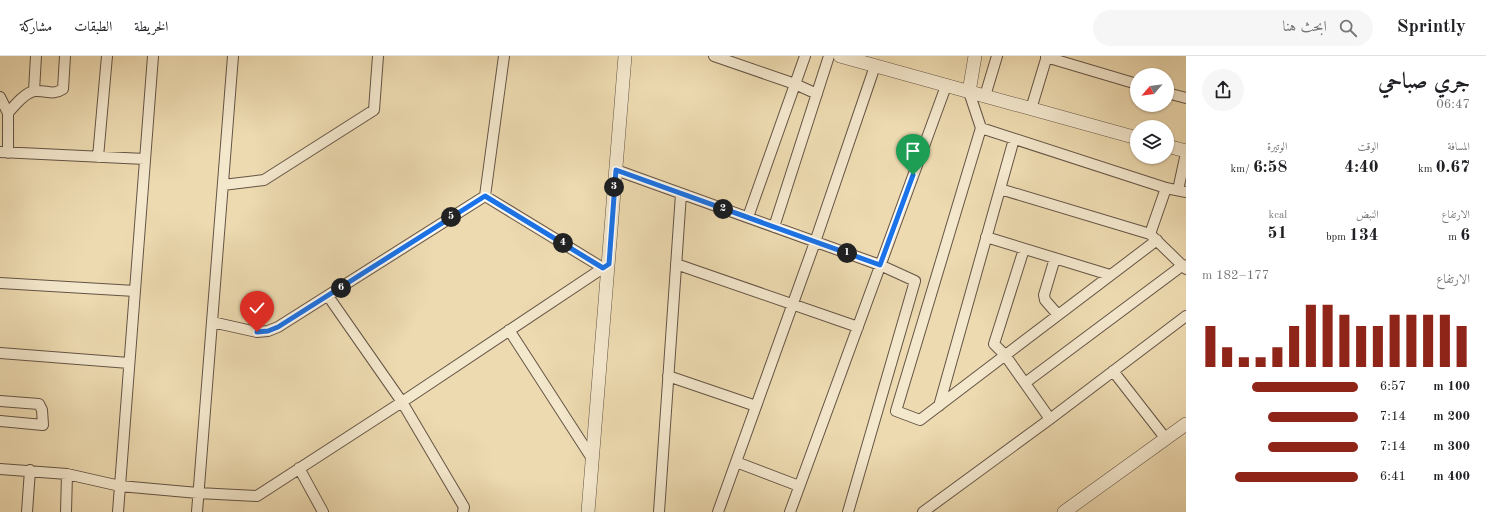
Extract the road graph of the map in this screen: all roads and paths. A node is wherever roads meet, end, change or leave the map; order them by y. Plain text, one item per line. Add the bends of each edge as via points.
1 (36, 56) edge
2 (65, 56) edge
3 (107, 56) edge
4 (153, 56) edge
5 (233, 56) edge
6 (378, 56) edge
7 (504, 56) edge
8 (625, 56) edge
9 (714, 56) edge
10 (805, 56) edge
11 (829, 56) edge
12 (840, 56) edge
13 (975, 56) edge
14 (997, 56) edge
15 (1046, 56) edge
16 (875, 66) junction
17 (1130, 82) edge
18 (795, 84) junction
19 (946, 86) junction
20 (34, 91) junction
21 (969, 92) junction
22 (817, 94) junction
23 (1174, 95) edge
24 (985, 96) junction
25 (0, 97) edge
26 (1186, 98) edge
27 (1032, 109) junction
28 (8, 113) junction
29 (981, 128) junction
30 (1130, 136) edge
31 (1014, 139) junction
32 (1174, 148) edge
33 (4, 152) edge
34 (1186, 152) edge
35 (98, 156) junction
36 (145, 159) junction
37 (616, 170) junction
38 (223, 185) junction
39 (1166, 188) junction
40 (1000, 189) junction
41 (1182, 191) edge
42 (682, 194) junction
43 (485, 196) junction
44 (748, 218) junction
45 (774, 227) junction
46 (986, 237) junction
47 (1153, 237) junction
48 (815, 242) junction
49 (1024, 249) junction
50 (1055, 258) junction
51 (676, 264) junction
52 (880, 265) junction
53 (606, 266) junction
54 (1184, 267) edge
55 (1110, 275) junction
56 (0, 283) edge
57 (135, 291) junction
58 (328, 296) junction
59 (793, 304) junction
60 (1058, 315) junction
61 (1186, 316) edge
62 (212, 322) junction
63 (858, 327) junction
64 (509, 330) junction
65 (0, 352) edge
66 (1005, 355) junction
67 (129, 363) junction
68 (1113, 371) junction
69 (668, 376) junction
70 (1025, 383) junction
71 (0, 401) edge
72 (402, 402) junction
73 (756, 406) junction
74 (939, 406) junction
75 (1050, 419) junction
76 (0, 421) edge
77 (1186, 424) edge
78 (1166, 439) junction
79 (593, 460) junction
80 (736, 462) junction
81 (299, 468) junction
82 (0, 469) edge
83 (30, 470) junction
84 (68, 474) junction
85 (120, 486) junction
86 (799, 486) junction
87 (198, 493) junction
88 (27, 512) edge
89 (66, 512) edge
90 (118, 512) edge
91 (197, 512) edge
92 (323, 512) edge
93 (463, 512) edge
94 (588, 512) edge
95 (659, 512) edge
96 (718, 512) edge
97 (790, 512) edge
98 (848, 512) edge
99 (923, 512) edge
100 (1064, 512) edge

1 - 20 street
2 - 20 street via 63,89 56,93
3 - 35 street
4 - 36 street
5 - 38 street
6 - 38 street via 374,110 264,180
7 - 43 street
8 - 37 street
9 - 18 street
10 - 18 street
11 - 22 street
12 - 16 street
13 - 21 street
14 - 24 street
15 - 17 street
15 - 27 street
16 - 19 street
16 - 48 street
18 - 22 street
18 - 44 street
19 - 21 street
19 - 52 street
20 - 28 street
21 - 24 street
21 - 29 street
22 - 45 street
23 - 26 street
24 - 27 street
25 - 28 street
27 - 30 street
28 - 33 street
29 - 31 street
29 - 74 street via 896,411 920,420
31 - 39 street
31 - 40 street
32 - 34 street
33 - 35 street
34 - 41 street
35 - 36 street
36 - 57 street
37 - 42 street
37 - 53 street
38 - 62 street
39 - 41 street
39 - 47 street
40 - 46 street
40 - 47 street
42 - 44 street
42 - 51 street
43 - 53 street
43 - 58 street
44 - 45 street
45 - 48 street
46 - 49 street
46 - 74 street
47 - 54 street
47 - 55 street
48 - 52 street
48 - 59 street
49 - 50 street
49 - 66 street via 994,344
50 - 55 street
50 - 60 street via 1044,295 1045,300
51 - 59 street
51 - 69 street
52 - 63 street
52 - 98 street via 915,281
53 - 64 street
53 - 79 street
54 - 70 street
55 - 60 street
56 - 57 street
57 - 67 street
58 - 62 street via 268,331 257,332
58 - 72 street
59 - 63 street
59 - 73 street
60 - 66 street
61 - 68 street
62 - 87 street
63 - 86 street
64 - 72 street
64 - 79 street
65 - 67 street
66 - 70 street
66 - 74 street
67 - 85 street
68 - 75 street
68 - 78 street
69 - 73 street
69 - 95 street
70 - 75 street
71 - 76 street via 39,404 43,425
72 - 81 street
72 - 93 street via 464,507
73 - 80 street
75 - 99 street
77 - 78 street
78 - 100 street
79 - 94 street
80 - 86 street
80 - 96 street
81 - 87 street via 257,496
81 - 92 street
82 - 83 street
83 - 84 street
83 - 88 street
84 - 85 street
84 - 89 street
85 - 87 street
85 - 90 street
86 - 97 street
87 - 91 street

